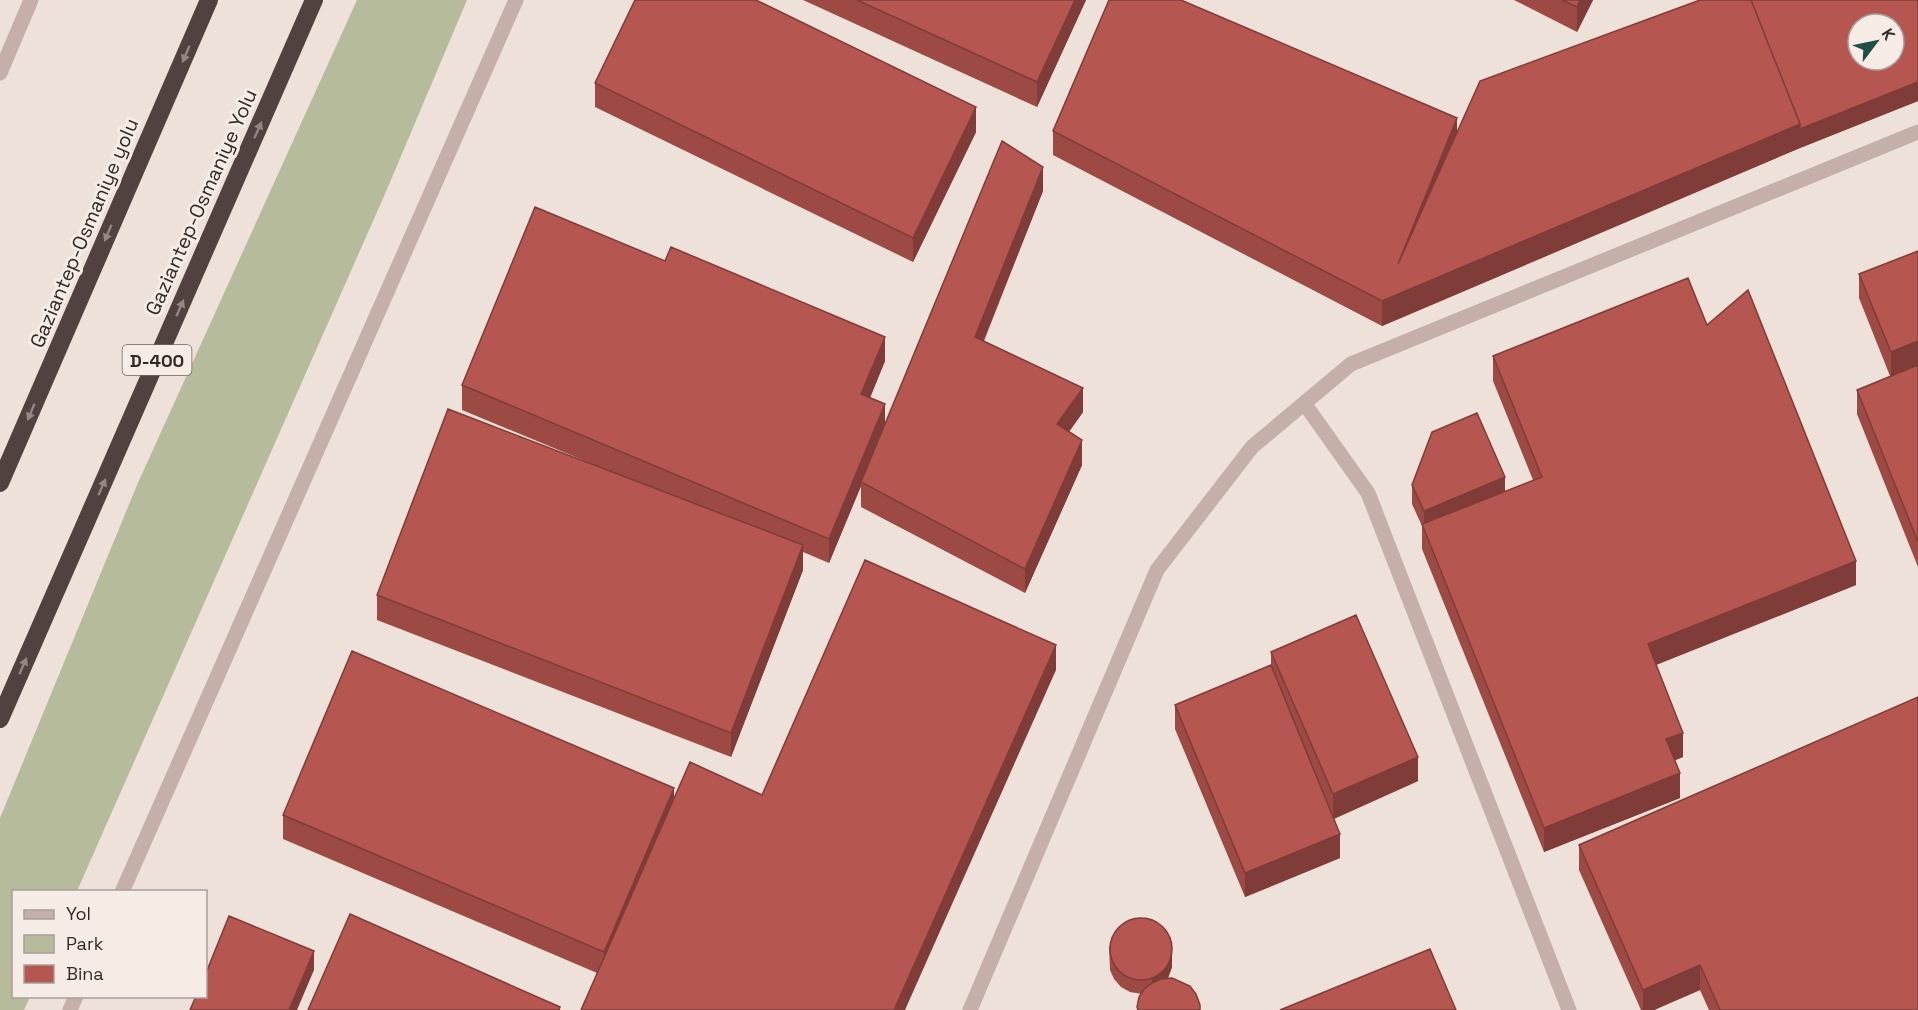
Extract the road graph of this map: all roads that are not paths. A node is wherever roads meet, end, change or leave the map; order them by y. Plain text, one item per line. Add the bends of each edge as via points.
1 (31, 0) edge
2 (209, 0) edge
3 (314, 0) edge
4 (516, 0) edge
5 (0, 73) edge
6 (1918, 132) edge
7 (1304, 403) junction
8 (0, 483) edge
9 (0, 719) edge
10 (122, 890) edge
11 (970, 1010) edge
12 (1569, 1010) edge

1 - 5 street
2 -> 8 highway, Gaziantep-Osmaniye yolu
9 -> 3 highway, Gaziantep-Osmaniye Yolu / D-400
4 - 10 street
6 - 7 street via 1351,364
7 - 11 street via 1252,447 1157,570
7 - 12 street via 1368,493

